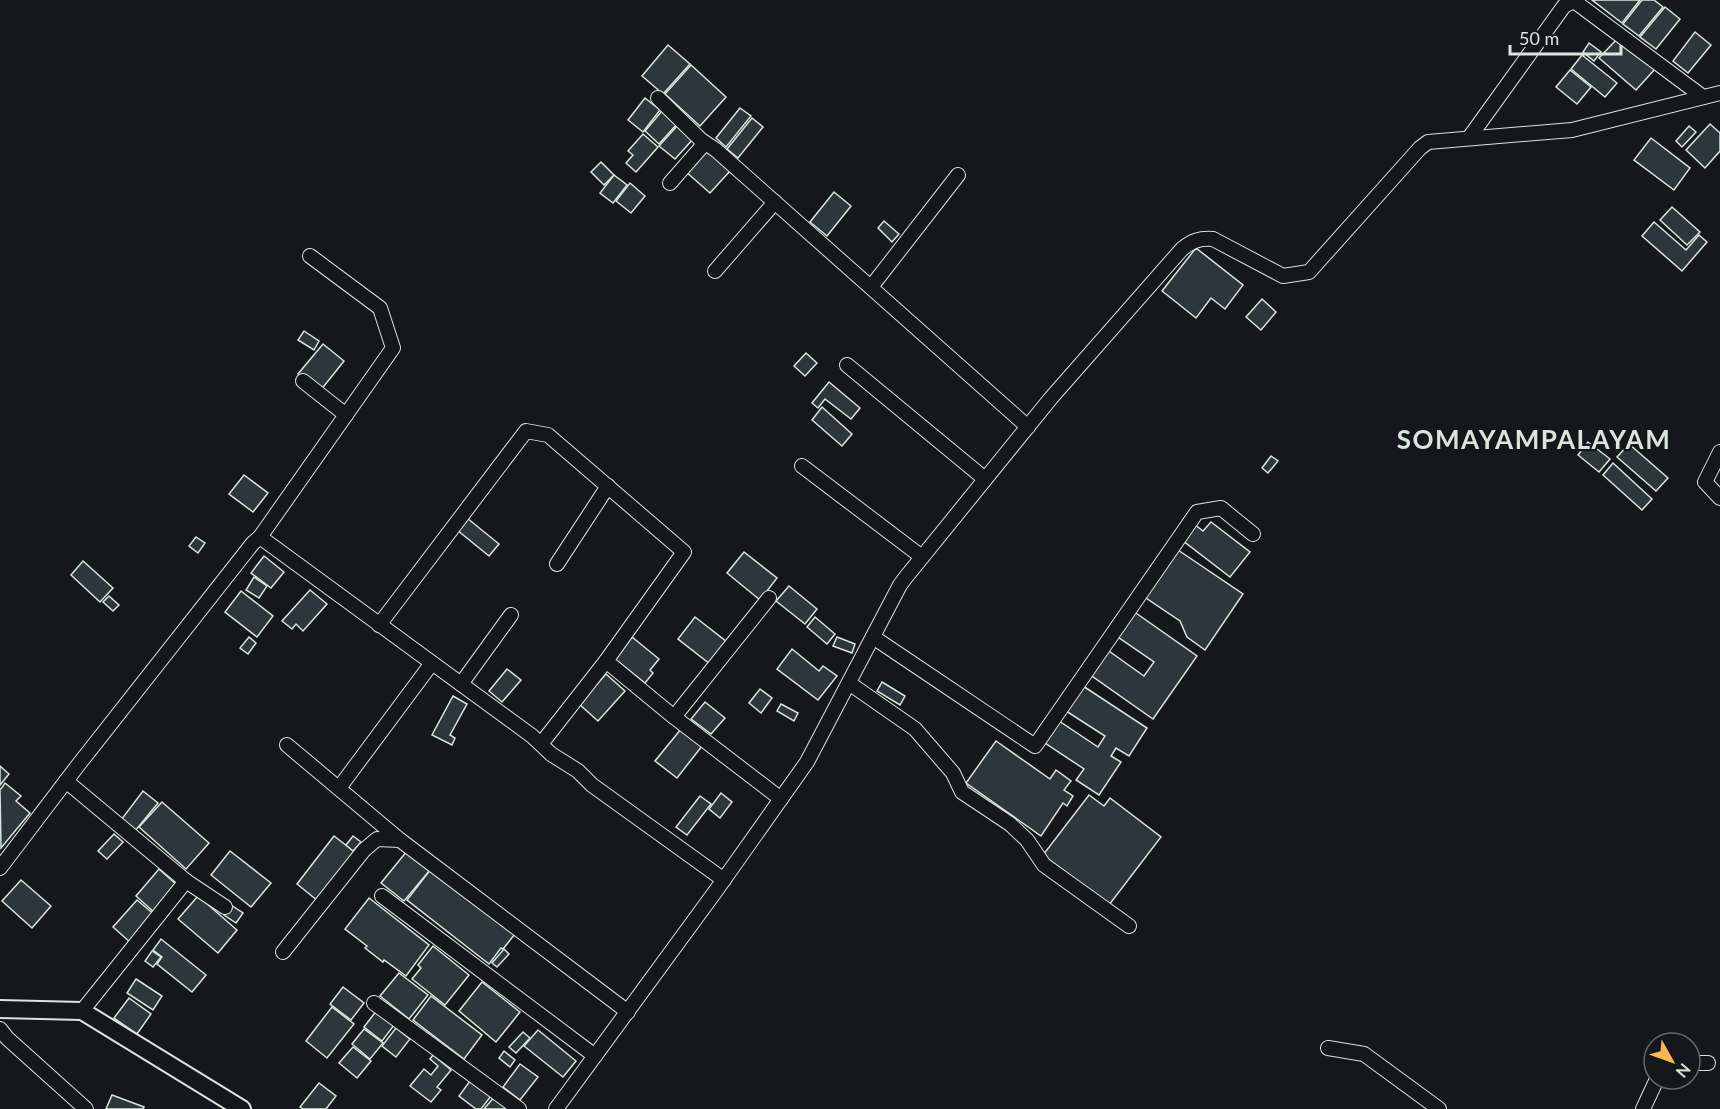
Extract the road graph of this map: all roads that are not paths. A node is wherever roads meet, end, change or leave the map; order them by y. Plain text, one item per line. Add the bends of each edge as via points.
1 (1574, 0) edge
2 (1720, 93) edge
3 (1703, 97) junction
4 (658, 98) dead end
5 (1469, 138) junction
6 (705, 143) junction
7 (958, 175) dead end
8 (670, 183) dead end
9 (775, 202) junction
10 (310, 256) dead end
11 (715, 271) dead end
12 (871, 287) junction
13 (847, 365) dead end
14 (303, 381) dead end
15 (346, 415) junction
16 (1028, 427) junction
17 (1720, 452) edge
18 (802, 466) dead end
19 (985, 479) junction
20 (608, 486) junction
21 (1720, 498) edge
22 (1253, 534) dead end
23 (260, 537) junction
24 (922, 557) junction
25 (557, 564) dead end
26 (770, 598) dead end
27 (511, 615) dead end
28 (379, 625) junction
29 (873, 637) junction
30 (606, 661) junction
31 (432, 663) junction
32 (849, 683) junction
33 (461, 684) junction
34 (674, 717) junction
35 (541, 744) junction
36 (287, 745) dead end
37 (66, 781) junction
38 (339, 788) junction
39 (781, 798) junction
40 (400, 840) junction
41 (0, 868) edge
42 (724, 880) junction
43 (186, 881) junction
44 (382, 896) dead end
45 (225, 907) dead end
46 (1129, 926) dead end
47 (283, 952) dead end
48 (374, 1003) dead end
49 (0, 1009) edge
50 (82, 1011) junction
51 (627, 1012) junction
52 (0, 1029) edge
53 (1328, 1048) dead end
54 (595, 1056) junction
55 (1702, 1063) edge
56 (1708, 1063) dead end
57 (1651, 1091) edge
58 (86, 1109) edge
59 (242, 1109) edge
60 (519, 1109) edge
61 (556, 1109) edge
62 (1438, 1109) edge
63 (1643, 1109) edge

1 - 3 street
1 - 5 street via 1564,6
2 - 3 street
3 - 5 street via 1572,130
4 - 6 street
5 - 16 street via 1424,145 1309,272 1283,276 1212,239 1192,241
6 - 8 street
6 - 9 street
7 - 12 street
9 - 11 street
9 - 12 street
10 - 15 street via 380,308 393,348
12 - 16 street
13 - 19 street
14 - 15 street
15 - 23 street
16 - 19 street
17 - 21 street via 1705,482
18 - 24 street
19 - 24 street
20 - 25 street
20 - 28 street via 548,435 526,431
20 - 30 street via 684,552
22 - 29 street via 1221,508 1197,512 1035,746
23 - 28 street
23 - 37 street
24 - 29 street via 900,585
26 - 34 street
27 - 33 street
28 - 31 street
29 - 32 street
30 - 34 street
30 - 35 street
31 - 33 street
31 - 38 street
32 - 39 street via 807,762
32 - 46 street via 915,729 953,773 962,792 1010,824 1044,865
33 - 35 street
34 - 39 street
35 - 42 street
36 - 38 street
37 - 41 street
37 - 43 street
38 - 40 street
39 - 42 street
40 - 47 street via 376,839 364,850
40 - 51 street
42 - 51 street
43 - 45 street
43 - 50 street
44 - 54 street
48 - 60 street
49 - 50 street
50 - 59 street
51 - 54 street
52 - 58 street
53 - 62 street via 1364,1053
54 - 61 street
55 - 56 street
57 - 63 street

